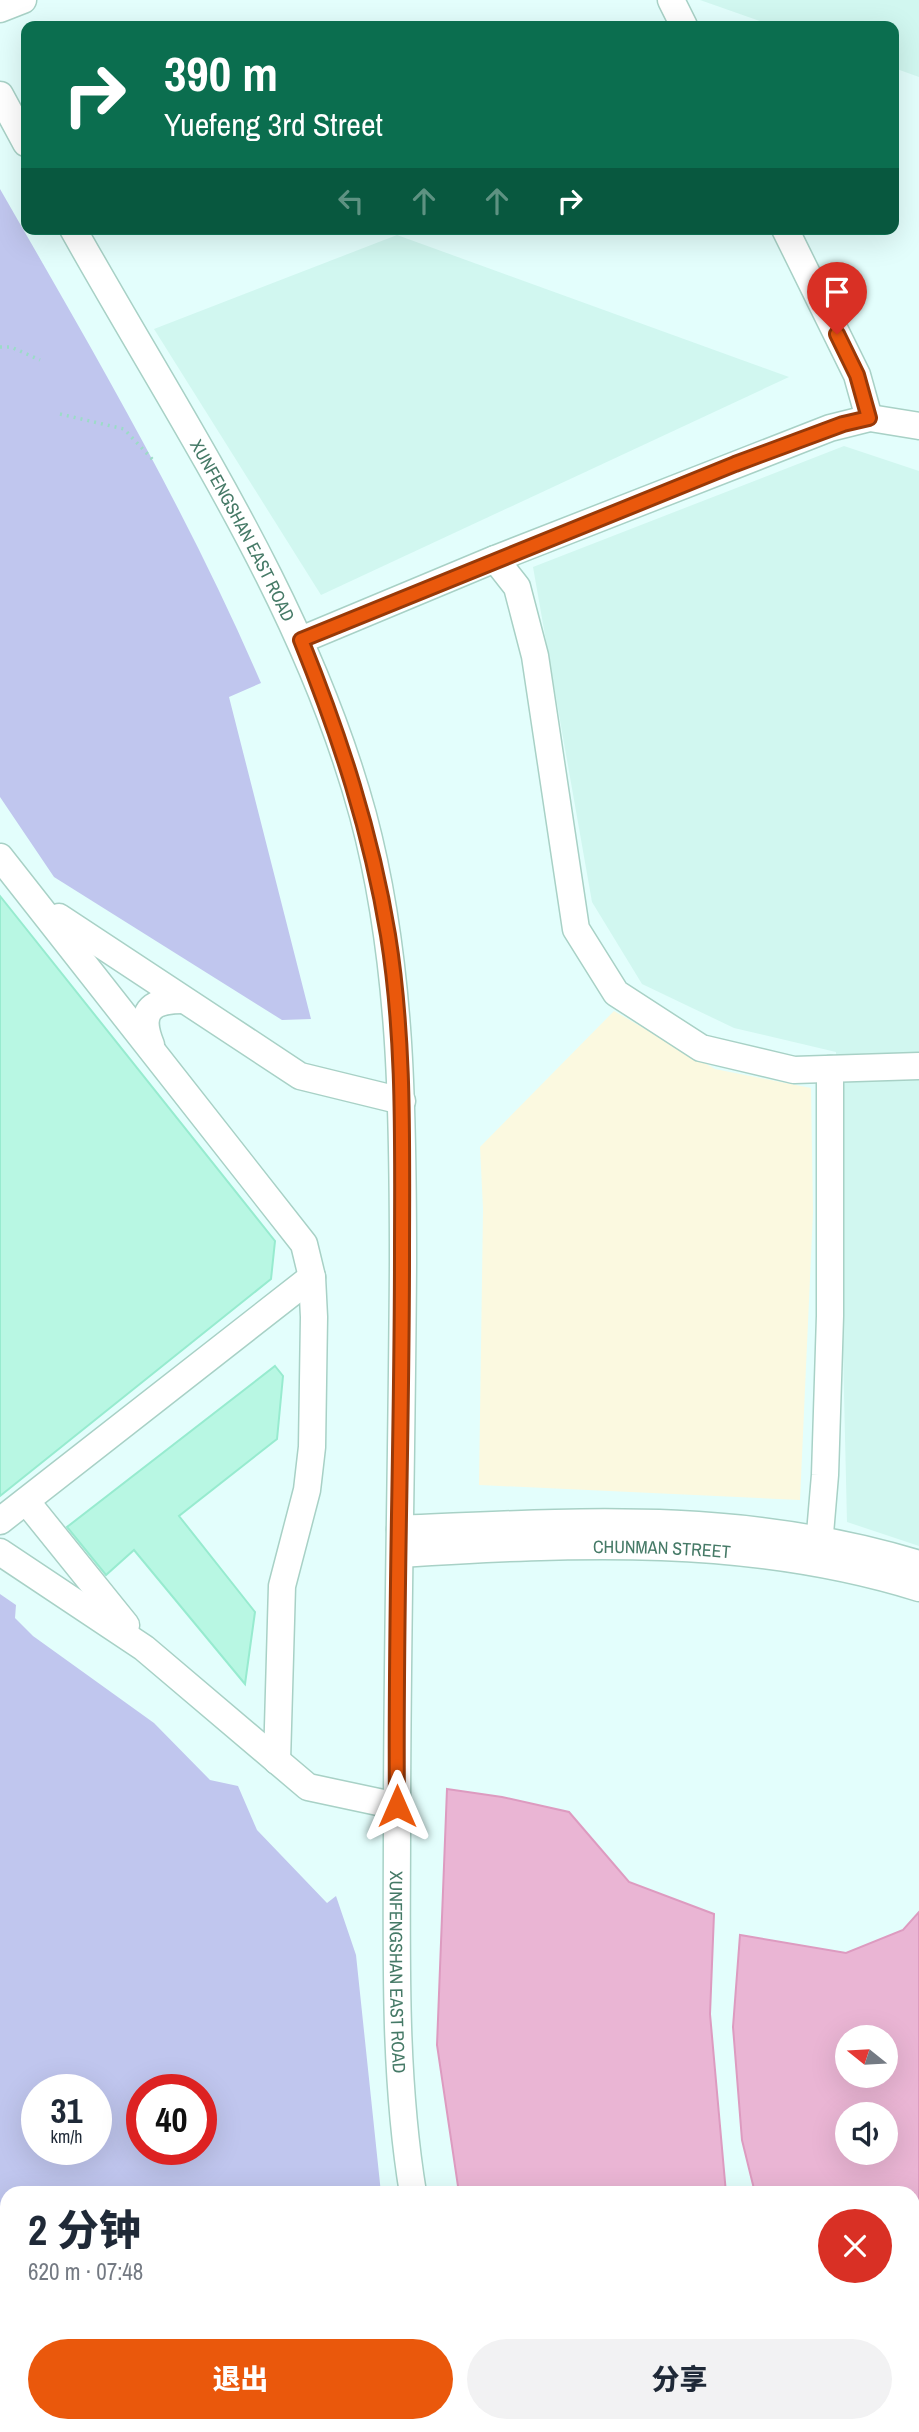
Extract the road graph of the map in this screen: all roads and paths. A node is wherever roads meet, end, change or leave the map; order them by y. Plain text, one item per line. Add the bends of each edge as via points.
1 (23, 0) edge
2 (671, 0) edge
3 (0, 9) edge
4 (682, 21) edge
5 (0, 95) edge
6 (21, 135) edge
7 (76, 235) edge
8 (788, 235) edge
9 (0, 347) edge
10 (40, 360) dead end
11 (60, 414) dead end
12 (869, 418) junction
13 (919, 426) edge
14 (153, 460) dead end
15 (495, 559) junction
16 (301, 640) junction
17 (0, 857) edge
18 (37, 902) junction
19 (183, 1000) junction
20 (152, 1047) junction
21 (919, 1066) edge
22 (830, 1069) junction
23 (402, 1101) junction
24 (312, 1277) junction
25 (26, 1501) junction
26 (0, 1521) edge
27 (400, 1541) junction
28 (819, 1550) junction
29 (0, 1552) edge
30 (919, 1564) edge
31 (919, 1588) edge
32 (144, 1648) junction
33 (277, 1761) junction
34 (397, 1806) junction
35 (412, 2186) edge

1 - 3 street
2 - 4 street
5 - 6 street
7 - 16 street, XUNFENGSHAN EAST ROAD via 232,503
8 - 12 street via 857,375
9 - 10 path
11 - 14 path via 124,429
12 - 13 street
12 - 15 street via 830,428
15 - 16 street
15 - 22 street via 516,587 535,656 576,929 615,993 701,1048 794,1070
16 - 23 street, XUNFENGSHAN EAST ROAD via 345,756 374,861 392,971
17 - 18 street
18 - 19 street
18 - 20 street
19 - 20 street via 153,1005 144,1027
19 - 23 street via 300,1076
20 - 24 street via 288,1219 304,1244
21 - 22 street
22 - 28 street via 830,1316
23 - 27 street, XUNFENGSHAN EAST ROAD
24 - 25 street
24 - 33 street via 312,1447 307,1490 282,1586
25 - 26 street
25 - 32 street
27 - 28 street, CHUNMAN STREET
27 - 34 street, XUNFENGSHAN EAST ROAD
28 - 30 street, CHUNMAN STREET
28 - 31 street, CHUNMAN STREET
29 - 32 street
32 - 33 street
33 - 34 street via 308,1787
34 - 35 street, XUNFENGSHAN EAST ROAD via 399,2054

